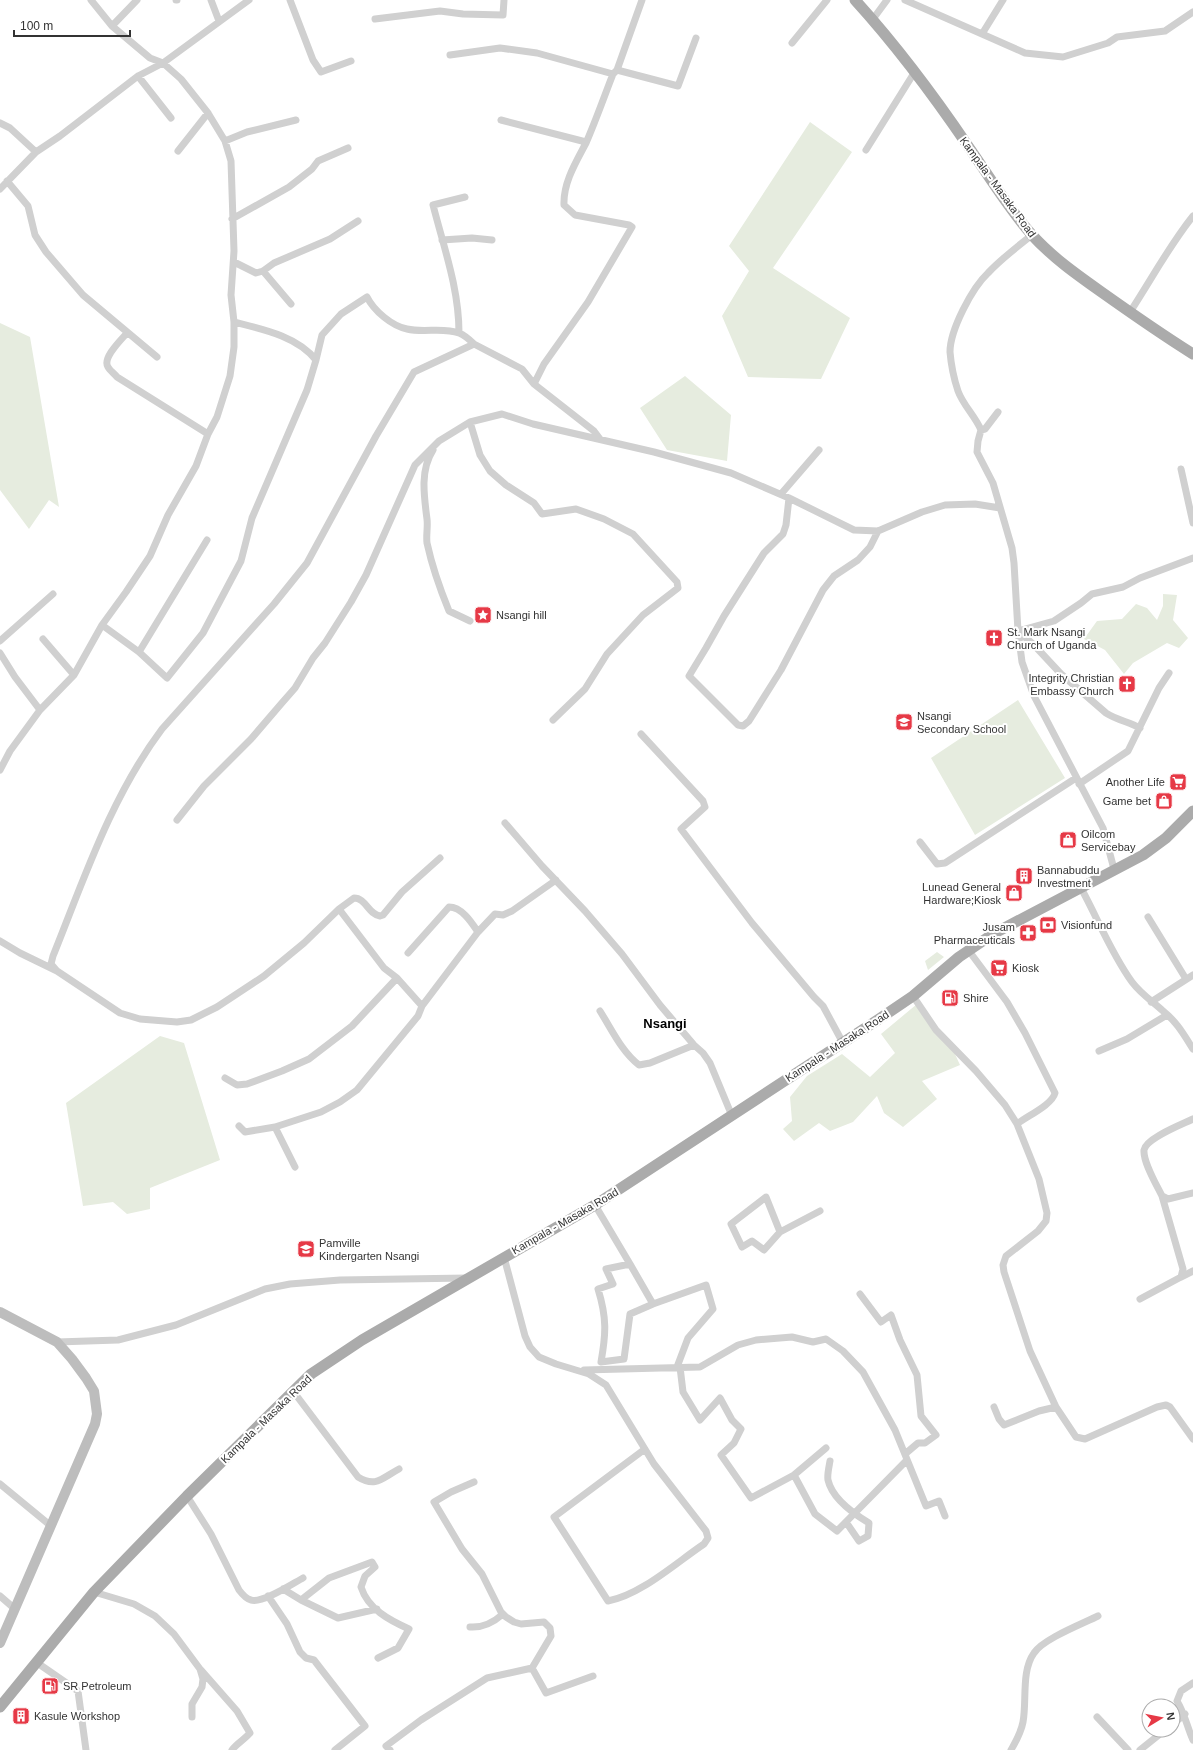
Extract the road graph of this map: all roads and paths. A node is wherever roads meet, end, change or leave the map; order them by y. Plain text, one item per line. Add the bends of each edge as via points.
1 (91, 0) edge
2 (137, 0) edge
3 (210, 0) edge
4 (249, 0) edge
5 (290, 0) edge
6 (504, 0) edge
7 (642, 0) edge
8 (827, 0) edge
9 (855, 0) edge
10 (888, 0) edge
11 (905, 0) edge
12 (1003, 0) edge
13 (1193, 12) edge
14 (375, 19) dead end
15 (873, 19) junction
16 (219, 22) junction
17 (112, 26) junction
18 (982, 34) junction
19 (696, 38) dead end
20 (792, 43) dead end
21 (450, 55) dead end
22 (351, 61) dead end
23 (163, 63) junction
24 (615, 72) junction
25 (914, 72) junction
26 (138, 76) junction
27 (208, 113) junction
28 (171, 118) dead end
29 (296, 120) dead end
30 (501, 120) dead end
31 (0, 123) edge
32 (225, 141) junction
33 (586, 142) junction
34 (348, 148) dead end
35 (866, 150) dead end
36 (178, 151) dead end
37 (36, 152) junction
38 (7, 181) junction
39 (0, 189) edge
40 (465, 196) dead end
41 (1193, 216) edge
42 (232, 219) junction
43 (358, 221) dead end
44 (1032, 235) junction
45 (442, 240) junction
46 (492, 240) dead end
47 (234, 262) junction
48 (263, 271) junction
49 (291, 304) dead end
50 (1130, 312) junction
51 (234, 322) junction
52 (127, 333) junction
53 (460, 333) junction
54 (474, 344) junction
55 (1193, 354) edge
56 (157, 357) dead end
57 (316, 360) junction
58 (534, 384) junction
59 (998, 412) dead end
60 (470, 422) junction
61 (981, 430) junction
62 (208, 434) junction
63 (600, 439) junction
64 (439, 441) junction
65 (819, 450) dead end
66 (1181, 469) dead end
67 (781, 494) junction
68 (790, 498) junction
69 (1000, 508) junction
70 (1193, 523) edge
71 (878, 531) junction
72 (207, 540) dead end
73 (1193, 558) edge
74 (53, 594) dead end
75 (470, 621) dead end
76 (102, 625) junction
77 (1018, 631) junction
78 (43, 638) dead end
79 (0, 641) edge
80 (139, 652) junction
81 (0, 653) edge
82 (1169, 673) dead end
83 (74, 675) junction
84 (40, 710) junction
85 (553, 720) dead end
86 (1140, 728) junction
87 (641, 734) dead end
88 (0, 770) edge
89 (1077, 781) junction
90 (1193, 811) edge
91 (177, 820) dead end
92 (505, 824) dead end
93 (920, 842) dead end
94 (440, 858) dead end
95 (1114, 869) junction
96 (556, 880) junction
97 (1081, 888) junction
98 (339, 909) junction
99 (1148, 917) dead end
100 (478, 932) junction
101 (0, 941) edge
102 (969, 951) junction
103 (408, 953) dead end
104 (57, 971) junction
105 (1193, 975) edge
106 (397, 978) junction
107 (1186, 980) junction
108 (913, 996) junction
109 (1151, 1002) junction
110 (422, 1006) junction
111 (600, 1011) dead end
112 (1167, 1014) junction
113 (843, 1042) junction
114 (694, 1045) junction
115 (1193, 1049) edge
116 (1099, 1051) dead end
117 (225, 1078) dead end
118 (732, 1116) junction
119 (1193, 1119) edge
120 (1017, 1124) junction
121 (239, 1126) dead end
122 (275, 1127) junction
123 (294, 1167) dead end
124 (1193, 1193) edge
125 (1162, 1196) junction
126 (595, 1205) junction
127 (820, 1211) dead end
128 (780, 1232) junction
129 (504, 1257) junction
130 (630, 1264) junction
131 (1193, 1271) edge
132 (1181, 1277) junction
133 (467, 1278) junction
134 (860, 1294) dead end
135 (1140, 1299) dead end
136 (653, 1304) junction
137 (0, 1312) edge
138 (57, 1342) junction
139 (679, 1367) junction
140 (579, 1370) junction
141 (293, 1391) junction
142 (994, 1407) dead end
143 (1056, 1407) junction
144 (1193, 1439) edge
145 (826, 1448) dead end
146 (645, 1449) junction
147 (906, 1457) junction
148 (830, 1461) dead end
149 (399, 1469) dead end
150 (794, 1475) junction
151 (474, 1482) dead end
152 (0, 1484) edge
153 (187, 1496) junction
154 (854, 1514) junction
155 (945, 1516) dead end
156 (846, 1522) junction
157 (51, 1526) junction
158 (303, 1578) dead end
159 (283, 1589) junction
160 (94, 1592) junction
161 (0, 1596) edge
162 (268, 1596) junction
163 (301, 1600) junction
164 (14, 1609) junction
165 (377, 1609) junction
166 (503, 1614) junction
167 (1098, 1616) dead end
168 (470, 1627) dead end
169 (0, 1643) edge
170 (378, 1658) dead end
171 (36, 1662) junction
172 (200, 1668) junction
173 (532, 1668) junction
174 (593, 1676) dead end
175 (1193, 1683) edge
176 (0, 1707) edge
177 (1185, 1714) junction
178 (192, 1717) dead end
179 (1097, 1717) dead end
180 (1181, 1717) edge
181 (1155, 1738) edge
182 (1193, 1740) edge
183 (86, 1750) edge
184 (232, 1750) edge
185 (335, 1750) edge
186 (390, 1750) edge
187 (1011, 1750) edge
188 (1128, 1750) edge
189 (1140, 1750) edge

1 - 17 street
2 - 17 street
3 - 16 street
4 - 16 street
5 - 22 street via 321,72
6 - 14 street via 503,15 440,11
7 - 24 street
8 - 20 street
9 - 15 main road, Kampala - Masaka Road
10 - 15 street
11 - 18 street
12 - 18 street
13 - 18 street via 1165,31 1117,37 1108,43 1063,58 1025,53
15 - 25 main road, Kampala - Masaka Road
16 - 23 street
17 - 23 street via 150,58
19 - 24 street via 678,86
21 - 24 street via 500,48 538,53
23 - 26 street
23 - 27 street via 181,79
24 - 33 street
25 - 35 street
25 - 44 main road, Kampala - Masaka Road
26 - 28 street
26 - 37 street
27 - 32 street
27 - 36 street
29 - 32 street via 247,132
30 - 33 street
31 - 37 street via 10,128
32 - 42 street via 231,161
33 - 58 street via 563,196 564,206 575,215 632,227 588,302 544,364
34 - 42 street via 318,161 289,187
37 - 38 street
38 - 39 street
38 - 52 street via 28,206 35,235 46,252 83,295
40 - 45 street via 433,205
41 - 50 street via 1175,239
42 - 47 street
43 - 48 street via 330,239 274,263
44 - 50 main road, Kampala - Masaka Road via 1063,264
44 - 61 street via 987,273 970,295 954,332 950,351 957,389
45 - 46 street
45 - 53 street via 454,280
47 - 48 street via 256,272
47 - 51 street via 231,296
48 - 49 street
50 - 55 main road, Kampala - Masaka Road
51 - 57 street via 280,334
51 - 62 street via 230,376 217,417
52 - 56 street
52 - 62 street via 106,361 108,367 117,376
53 - 54 street
53 - 57 street via 406,329 375,309 367,297 341,314 322,335
54 - 58 street via 522,369
54 - 104 street via 414,372 307,563 149,747 116,804 92,858 52,956 51,964
57 - 80 street via 307,390 252,518 241,561 203,633 167,678
58 - 63 street via 594,431
59 - 61 street via 985,429
60 - 63 street via 502,414 533,424
60 - 64 street
60 - 85 street via 480,455 490,471 534,503 542,514 576,509 604,519 633,534 677,582 678,588 643,615 607,654 585,688
61 - 69 street via 977,452 993,483
62 - 76 street via 196,466 168,515 150,556
63 - 67 street via 731,473
64 - 75 street via 429,456 425,474 423,497 428,526 427,542 449,611
64 - 91 street via 415,465 366,575 295,688 251,739 204,786
65 - 67 street
66 - 70 street
67 - 68 street
68 - 71 street via 854,530
68 - 71 street via 783,534 764,553 689,676 738,725 743,726 749,720 782,670 823,590 834,576 858,560 870,547
69 - 71 street via 976,504 945,506 922,512
69 - 77 street via 1012,548
72 - 80 street
73 - 77 street via 1140,578 1124,588 1092,594 1054,621
74 - 79 street
76 - 80 street
76 - 83 street
77 - 86 street via 1061,674 1106,713
77 - 89 street via 1022,662 1034,696
78 - 83 street
81 - 84 street
82 - 86 street
83 - 84 street
84 - 88 street via 10,750
86 - 89 street via 1128,750
87 - 113 street via 703,801 705,807 681,829 752,923 823,1006
89 - 93 street via 945,863 937,864
89 - 95 street via 1103,828
90 - 95 main road, Kampala - Masaka Road via 1166,838 1143,855
92 - 96 street
94 - 98 street via 380,916 374,915 358,898 354,898
95 - 97 main road, Kampala - Masaka Road
96 - 100 street via 507,914 495,914
96 - 114 street via 622,954
97 - 102 main road, Kampala - Masaka Road via 993,934
97 - 109 street via 1131,982
98 - 104 street via 304,943 264,976 217,1007 191,1020 177,1022 140,1019 120,1013
98 - 106 street via 384,968
99 - 107 street
100 - 103 street via 461,912 449,907
100 - 110 street
101 - 104 street
102 - 108 main road, Kampala - Masaka Road
102 - 120 street via 1011,1008 1055,1093 1054,1098
105 - 107 street
106 - 110 street
106 - 117 street via 352,1026 309,1059 247,1084 236,1085
107 - 109 street
108 - 113 main road, Kampala - Masaka Road
108 - 120 street via 936,1030 981,1076
109 - 112 street
110 - 122 street via 418,1016 357,1090 321,1112
111 - 114 street via 619,1042 639,1065
112 - 115 street via 1180,1027
112 - 116 street via 1127,1039
113 - 118 main road, Kampala - Masaka Road
114 - 118 street via 710,1063
118 - 126 main road, Kampala - Masaka Road
119 - 125 street via 1152,1140 1145,1147 1149,1169
120 - 143 street via 1039,1179 1046,1221 1038,1231 1006,1256 1003,1265 1030,1351
121 - 122 street via 245,1132
122 - 123 street
124 - 125 street via 1168,1199
125 - 132 street via 1183,1269
126 - 129 main road, Kampala - Masaka Road
126 - 130 street
127 - 128 street
128 - 128 street via 764,1250 752,1241 742,1247 730,1224 766,1197
129 - 133 main road, Kampala - Masaka Road
129 - 140 street via 530,1347 539,1357
130 - 136 street
130 - 136 street via 606,1269 613,1284 598,1289 605,1310 606,1336 601,1362 624,1359 630,1314
131 - 132 street
132 - 135 street
133 - 138 street via 340,1280 290,1284 258,1291 176,1325 118,1340
133 - 141 main road, Kampala - Masaka Road via 362,1340 311,1374
134 - 147 street via 881,1322 891,1315 917,1375 921,1416 936,1435 926,1443 918,1443
136 - 139 street via 706,1285 713,1308 688,1338
137 - 138 street
138 - 157 street via 94,1391 97,1414
139 - 140 street
139 - 147 street via 700,1367 738,1344 756,1340 792,1337 813,1342 826,1339 843,1350 863,1372 895,1430
139 - 150 street via 683,1392 700,1420 720,1398 732,1420 741,1429 734,1443 721,1455 751,1498
140 - 146 street via 606,1385
141 - 149 street via 358,1477 367,1483 376,1482
141 - 153 main road, Kampala - Masaka Road
142 - 143 street via 1004,1425
143 - 144 street via 1076,1437 1085,1439 1166,1405
145 - 150 street
146 - 146 street via 706,1531 708,1538 704,1544 656,1579 608,1601 554,1517
147 - 154 street
147 - 155 street via 926,1506 939,1501
148 - 154 street via 828,1480 833,1490
150 - 156 street via 815,1514 836,1534
151 - 166 street via 434,1502 462,1549 482,1574
152 - 157 street
153 - 160 main road, Kampala - Masaka Road
153 - 162 street via 211,1534 239,1590 250,1600 259,1601
154 - 156 street
154 - 156 street via 869,1523 868,1536 859,1541
157 - 164 street
158 - 159 street
159 - 162 street
159 - 163 street
160 - 171 main road, Kampala - Masaka Road
160 - 172 street via 134,1604 155,1616 174,1634
161 - 164 street
162 - 185 street via 287,1624 300,1652 306,1658 314,1660 365,1726
163 - 165 street via 338,1618
163 - 165 street via 329,1578 372,1562 375,1567 365,1576 361,1587 364,1596
164 - 169 street
165 - 170 street via 386,1619 409,1630 398,1648
166 - 168 street via 478,1628
166 - 173 street via 514,1622 544,1622 550,1628 551,1636
167 - 187 street via 1055,1638 1033,1654 1025,1688 1023,1722
171 - 176 main road, Kampala - Masaka Road
171 - 183 street via 78,1692
172 - 178 street via 202,1687 192,1704
172 - 184 street via 237,1710 250,1733
173 - 174 street via 546,1693
173 - 186 street via 488,1678 421,1720 386,1746
175 - 177 street via 1181,1691 1177,1701
177 - 180 street
177 - 182 street
179 - 188 street
181 - 189 street

